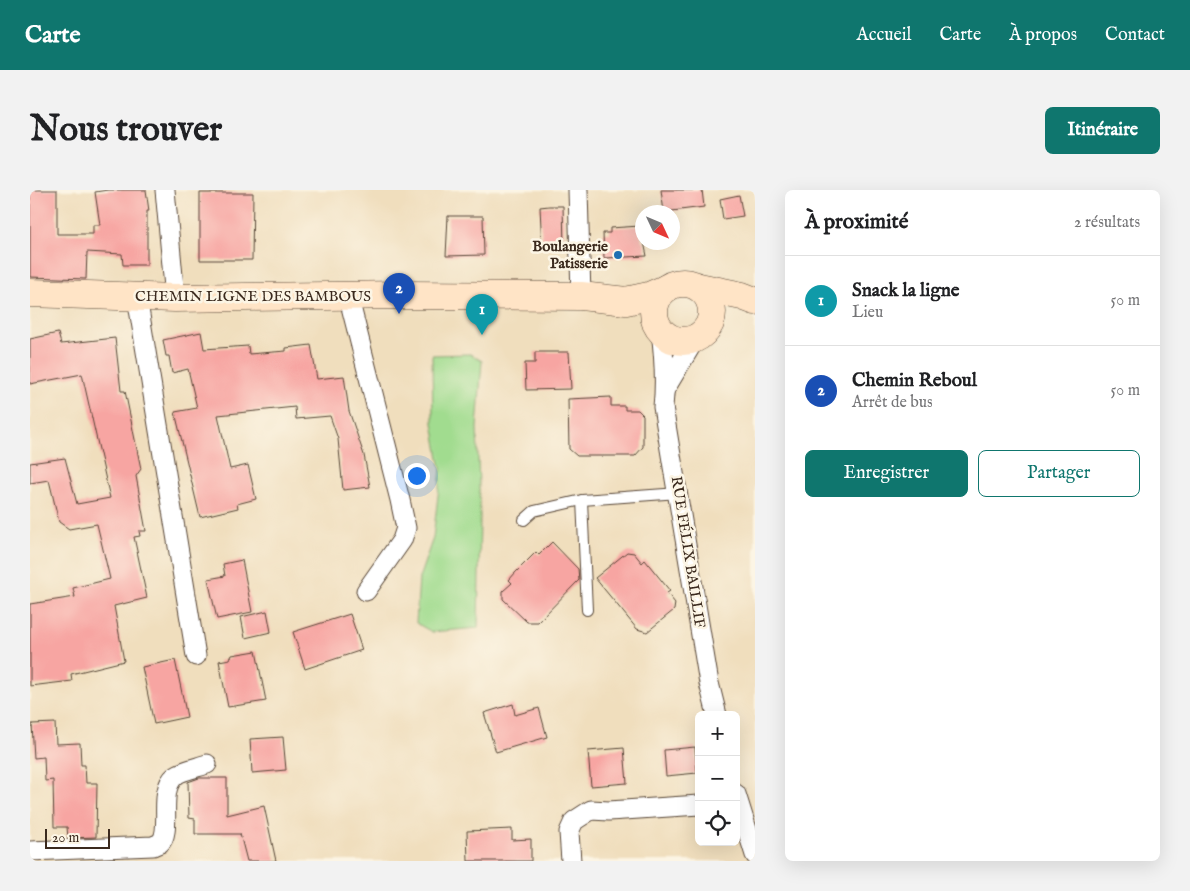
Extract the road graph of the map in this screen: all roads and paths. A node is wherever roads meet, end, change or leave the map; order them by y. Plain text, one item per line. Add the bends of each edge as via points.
1 (165, 190) edge
2 (578, 190) edge
3 (699, 287) junction
4 (665, 289) junction
5 (30, 293) edge
6 (348, 295) junction
7 (582, 296) junction
8 (137, 297) junction
9 (175, 298) junction
10 (626, 301) junction
11 (755, 301) edge
12 (659, 327) junction
13 (704, 328) junction
14 (665, 389) junction
15 (679, 493) junction
16 (582, 500) junction
17 (524, 520) dead end
18 (366, 591) dead end
19 (587, 610) dead end
20 (196, 656) dead end
21 (716, 711) edge
22 (207, 764) dead end
23 (737, 801) edge
24 (695, 805) edge
25 (30, 851) edge
26 (755, 855) edge
27 (571, 861) edge

1 - 9 street
2 - 7 street
3 - 4 main road via 682,283
3 - 11 main road
3 - 13 main road via 706,293 712,310
4 - 10 main road, CHEMIN LIGNE DES BAMBOUS
4 - 12 main road via 655,304 654,314
5 - 8 main road, CHEMIN LIGNE DES BAMBOUS
6 - 7 main road, CHEMIN LIGNE DES BAMBOUS
6 - 9 main road, CHEMIN LIGNE DES BAMBOUS
6 - 18 street via 406,528 402,540
7 - 10 main road, CHEMIN LIGNE DES BAMBOUS
8 - 9 main road, CHEMIN LIGNE DES BAMBOUS
8 - 20 street
10 - 12 main road, CHEMIN LIGNE DES BAMBOUS via 647,314
11 - 13 main road
12 - 13 main road via 678,341
12 - 14 street, RUE FÉLIX BAILLIF
13 - 14 street, RUE FÉLIX BAILLIF
14 - 15 street, RUE FÉLIX BAILLIF via 663,407
15 - 16 lane
15 - 21 street, RUE FÉLIX BAILLIF
16 - 17 lane via 534,511
16 - 19 lane
22 - 25 street via 175,775 170,783 165,797 164,836 160,843 153,846
23 - 26 street
24 - 27 street via 591,810 574,821 569,832

